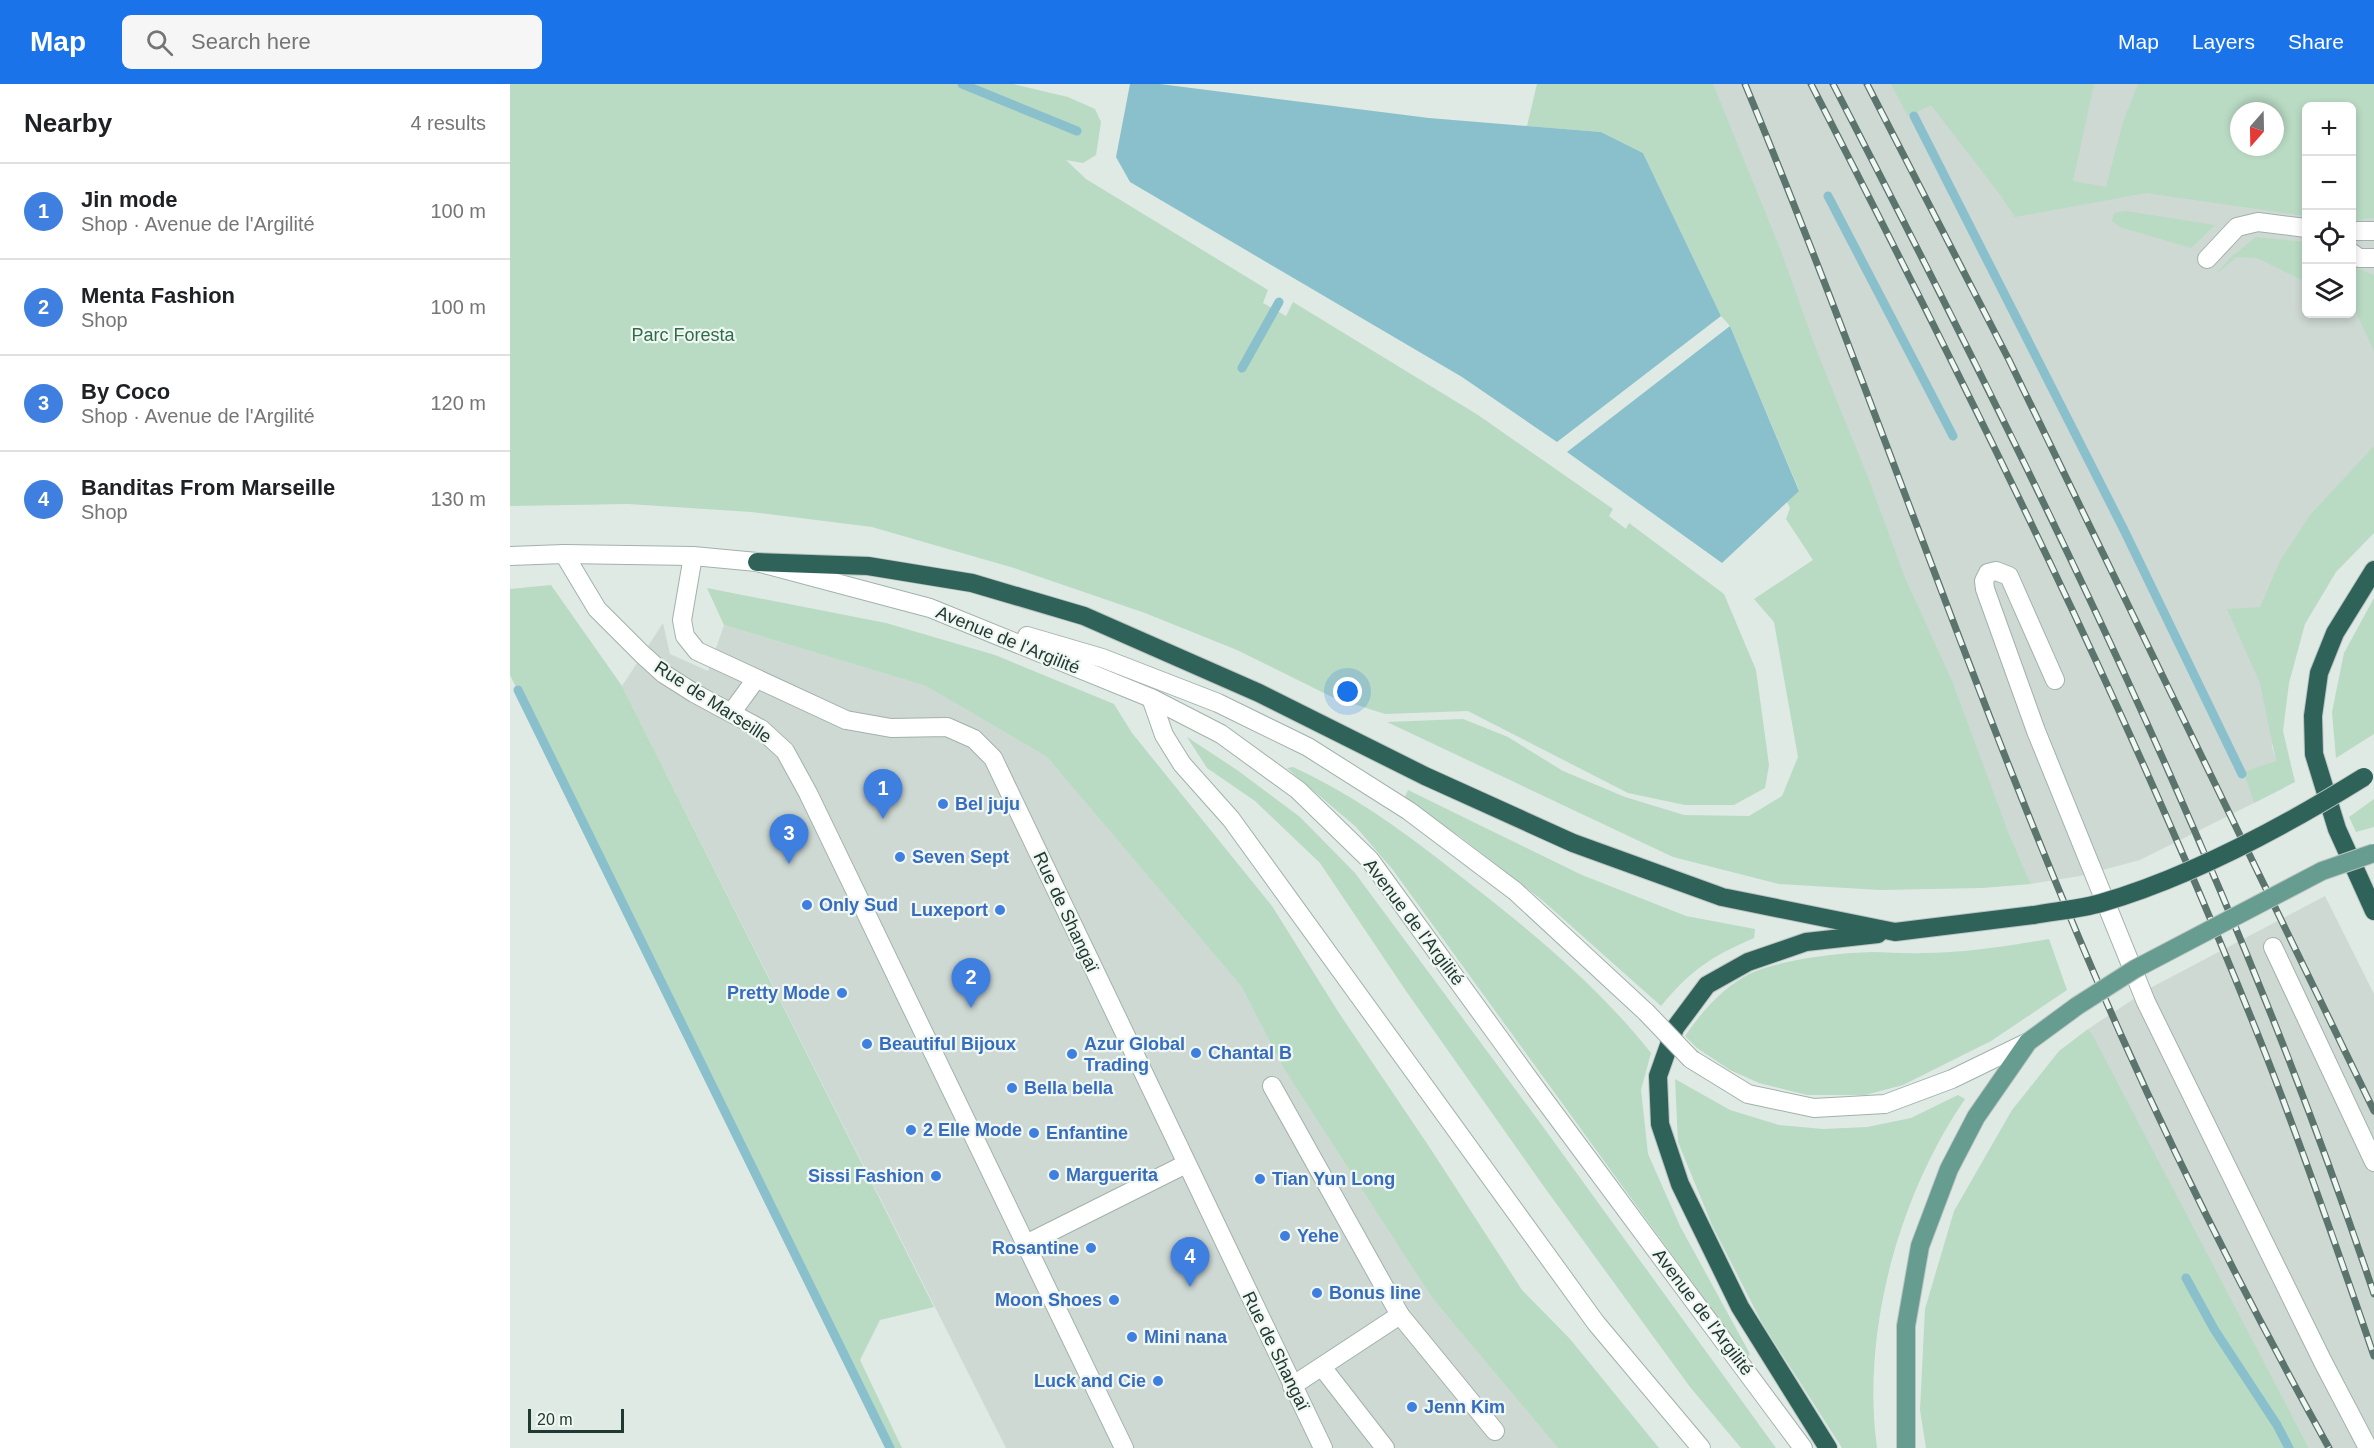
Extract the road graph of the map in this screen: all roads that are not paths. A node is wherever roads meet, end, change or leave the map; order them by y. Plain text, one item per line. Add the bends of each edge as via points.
1 (2302, 227) edge
2 (2356, 231) edge
3 (2374, 231) edge
4 (2356, 256) edge
5 (2374, 258) edge
6 (2207, 259) dead end
7 (564, 554) junction
8 (510, 556) edge
9 (693, 556) junction
10 (757, 562) junction
11 (2374, 570) edge
12 (930, 608) junction
13 (756, 680) junction
14 (2055, 680) dead end
15 (1151, 698) junction
16 (732, 712) junction
17 (2369, 773) edge
18 (2374, 853) edge
19 (2374, 911) edge
20 (1895, 932) junction
21 (2273, 947) dead end
22 (2028, 1042) junction
23 (1272, 1086) dead end
24 (2374, 1162) edge
25 (1186, 1164) junction
26 (1026, 1244) junction
27 (1400, 1315) junction
28 (1322, 1367) junction
29 (1292, 1386) junction
30 (1496, 1431) dead end
31 (1383, 1447) edge
32 (1124, 1448) edge
33 (1323, 1448) edge
34 (1701, 1448) edge
35 (1803, 1448) edge
36 (1828, 1448) edge
37 (1906, 1448) edge
38 (2368, 1448) edge

1 - 6 street via 2258,222 2237,227
2 - 3 street
4 - 5 street
7 - 8 street, Avenue de l'Argilité
7 - 9 street, Avenue de l'Argilité
7 - 16 street, Rue de Marseille via 597,609 664,674
9 - 10 street, Avenue de l'Argilité
9 - 13 street, Rue de Shangaï via 682,620 684,636 697,651
10 - 12 street, Avenue de l'Argilité
10 - 20 highway via 868,566 972,583 1084,616 1259,693 1425,776 1573,843 1722,897
11 - 19 highway via 2335,633 2319,673 2313,716 2314,754 2337,829
12 - 15 street, Avenue de l'Argilité
12 - 22 street, bridge via 1102,658 1218,703 1308,747 1409,811 1515,891 1691,1059 1748,1094 1814,1108 1885,1104 1952,1079
13 - 16 street
13 - 25 street, Rue de Shangaï via 846,720 891,728 947,727 974,739 993,758
14 - 38 street via 2009,576 1996,571 1988,573 1985,589 2036,731 2146,1002
15 - 34 street via 1164,735 1182,764 1230,819 1596,1323
15 - 35 street, Avenue de l'Argilité via 1221,734 1298,790 1370,860
16 - 26 street, Rue de Marseille via 785,751
17 - 20 highway, bridge via 2253,840 2153,885 2100,903
18 - 22 main road, bridge via 2322,871 2135,969
20 - 36 highway via 1806,942 1748,962 1707,986 1675,1028 1658,1076 1660,1124 1680,1184 1740,1307
21 - 24 street
22 - 37 main road via 1976,1117 1949,1169 1920,1246 1906,1326
23 - 27 street
25 - 26 street
25 - 29 street, Rue de Shangaï
26 - 32 street, Rue de Marseille
27 - 28 street
27 - 30 street
28 - 29 street
28 - 31 street
29 - 33 street, Rue de Shangaï

